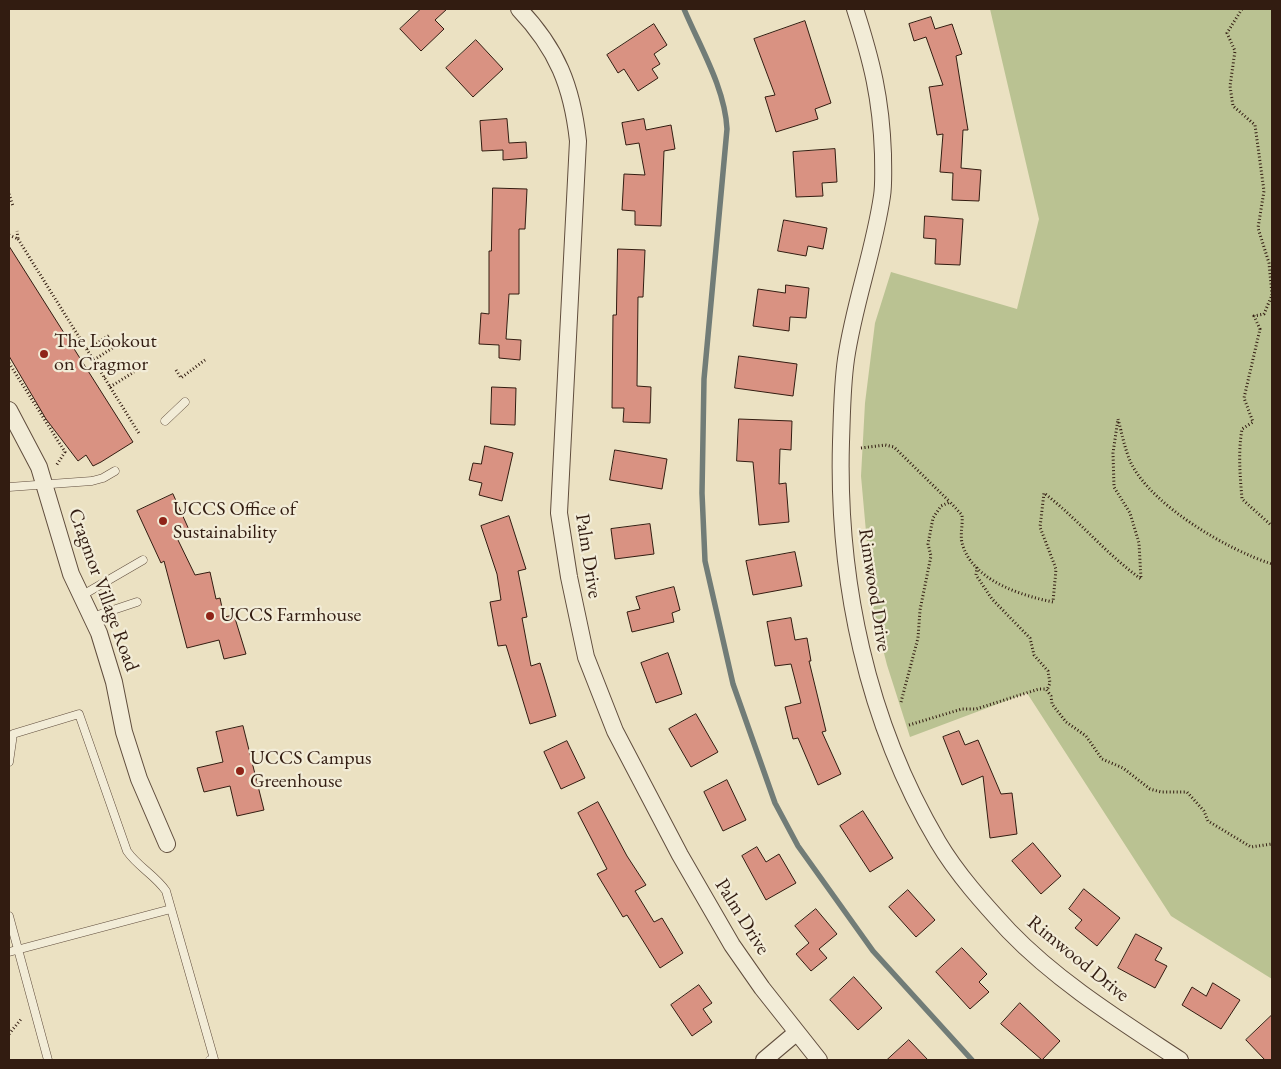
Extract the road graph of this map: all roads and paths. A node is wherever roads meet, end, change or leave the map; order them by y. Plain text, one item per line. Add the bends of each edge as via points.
1 (518, 9) edge
2 (855, 9) edge
3 (1242, 9) edge
4 (9, 194) edge
5 (10, 200) edge
6 (13, 206) dead end
7 (17, 231) dead end
8 (9, 235) edge
9 (18, 239) junction
10 (110, 335) dead end
11 (117, 345) dead end
12 (87, 349) junction
13 (94, 360) junction
14 (204, 360) dead end
15 (128, 362) dead end
16 (9, 363) edge
17 (176, 370) dead end
18 (134, 372) dead end
19 (104, 377) junction
20 (110, 387) junction
21 (185, 402) dead end
22 (9, 410) edge
23 (165, 421) dead end
24 (140, 435) dead end
25 (861, 448) dead end
26 (54, 469) dead end
27 (115, 471) dead end
28 (45, 485) junction
29 (9, 487) edge
30 (950, 502) junction
31 (1272, 526) edge
32 (143, 560) dead end
33 (1272, 564) edge
34 (977, 566) junction
35 (81, 596) junction
36 (137, 602) dead end
37 (92, 617) junction
38 (1047, 690) junction
39 (901, 702) dead end
40 (909, 725) dead end
41 (9, 762) edge
42 (167, 844) dead end
43 (1272, 844) edge
44 (171, 909) junction
45 (9, 916) edge
46 (13, 950) edge
47 (22, 1018) dead end
48 (796, 1033) junction
49 (9, 1034) edge
50 (48, 1060) edge
51 (210, 1060) edge
52 (764, 1060) edge
53 (819, 1060) edge
54 (1180, 1060) edge

1 - 48 street, Palm Drive via 545,39 558,61 575,114 578,142 559,512 568,577 586,657 615,731 680,855 732,945
2 - 54 street, Rimwood Drive via 880,98 883,193 856,303 842,388 840,487 842,528 856,624 887,737 940,845 1009,931 1117,1018
3 - 31 path via 1227,33 1235,51 1230,86 1233,106 1255,125 1264,191 1258,228 1269,263 1272,294 1264,314 1254,316 1260,329 1244,398 1253,422 1242,429 1238,448 1239,471 1242,499
4 - 5 path
5 - 6 path
7 - 9 path
8 - 9 path
9 - 12 path
10 - 12 path
11 - 13 path
12 - 13 path
13 - 19 path
14 - 17 path via 181,378
15 - 19 path
16 - 26 path via 65,452
18 - 20 path
19 - 20 path
20 - 24 path
21 - 23 lane
22 - 28 street, Cragmor Village Road via 40,467
25 - 30 path via 894,447
27 - 28 lane via 92,481
28 - 29 lane
28 - 35 street, Cragmor Village Road via 70,574
30 - 34 path via 962,516 963,545
30 - 39 path via 941,506 933,518 928,544 931,556 918,638
32 - 35 lane
33 - 34 path via 1198,528 1159,499 1132,464 1118,420 1113,452 1114,487 1130,512 1139,543 1141,579 1116,561 1070,513 1044,493 1040,528 1056,569 1053,602 1008,589
34 - 38 path via 976,575 992,599 1030,638 1034,655 1048,672 1050,682
35 - 37 street, Cragmor Village Road
36 - 37 lane
37 - 42 street, Cragmor Village Road via 114,682 124,732 139,779
38 - 40 path via 1039,689
38 - 43 path via 1052,704 1066,722 1086,736 1102,760 1123,768 1150,789 1187,792 1204,811 1208,821 1251,847
41 - 44 lane via 14,734 78,714 128,851 138,865 161,884
44 - 46 lane
44 - 51 lane via 214,1059
45 - 46 lane
46 - 50 lane
47 - 49 path
48 - 52 street
48 - 53 street, Palm Drive

